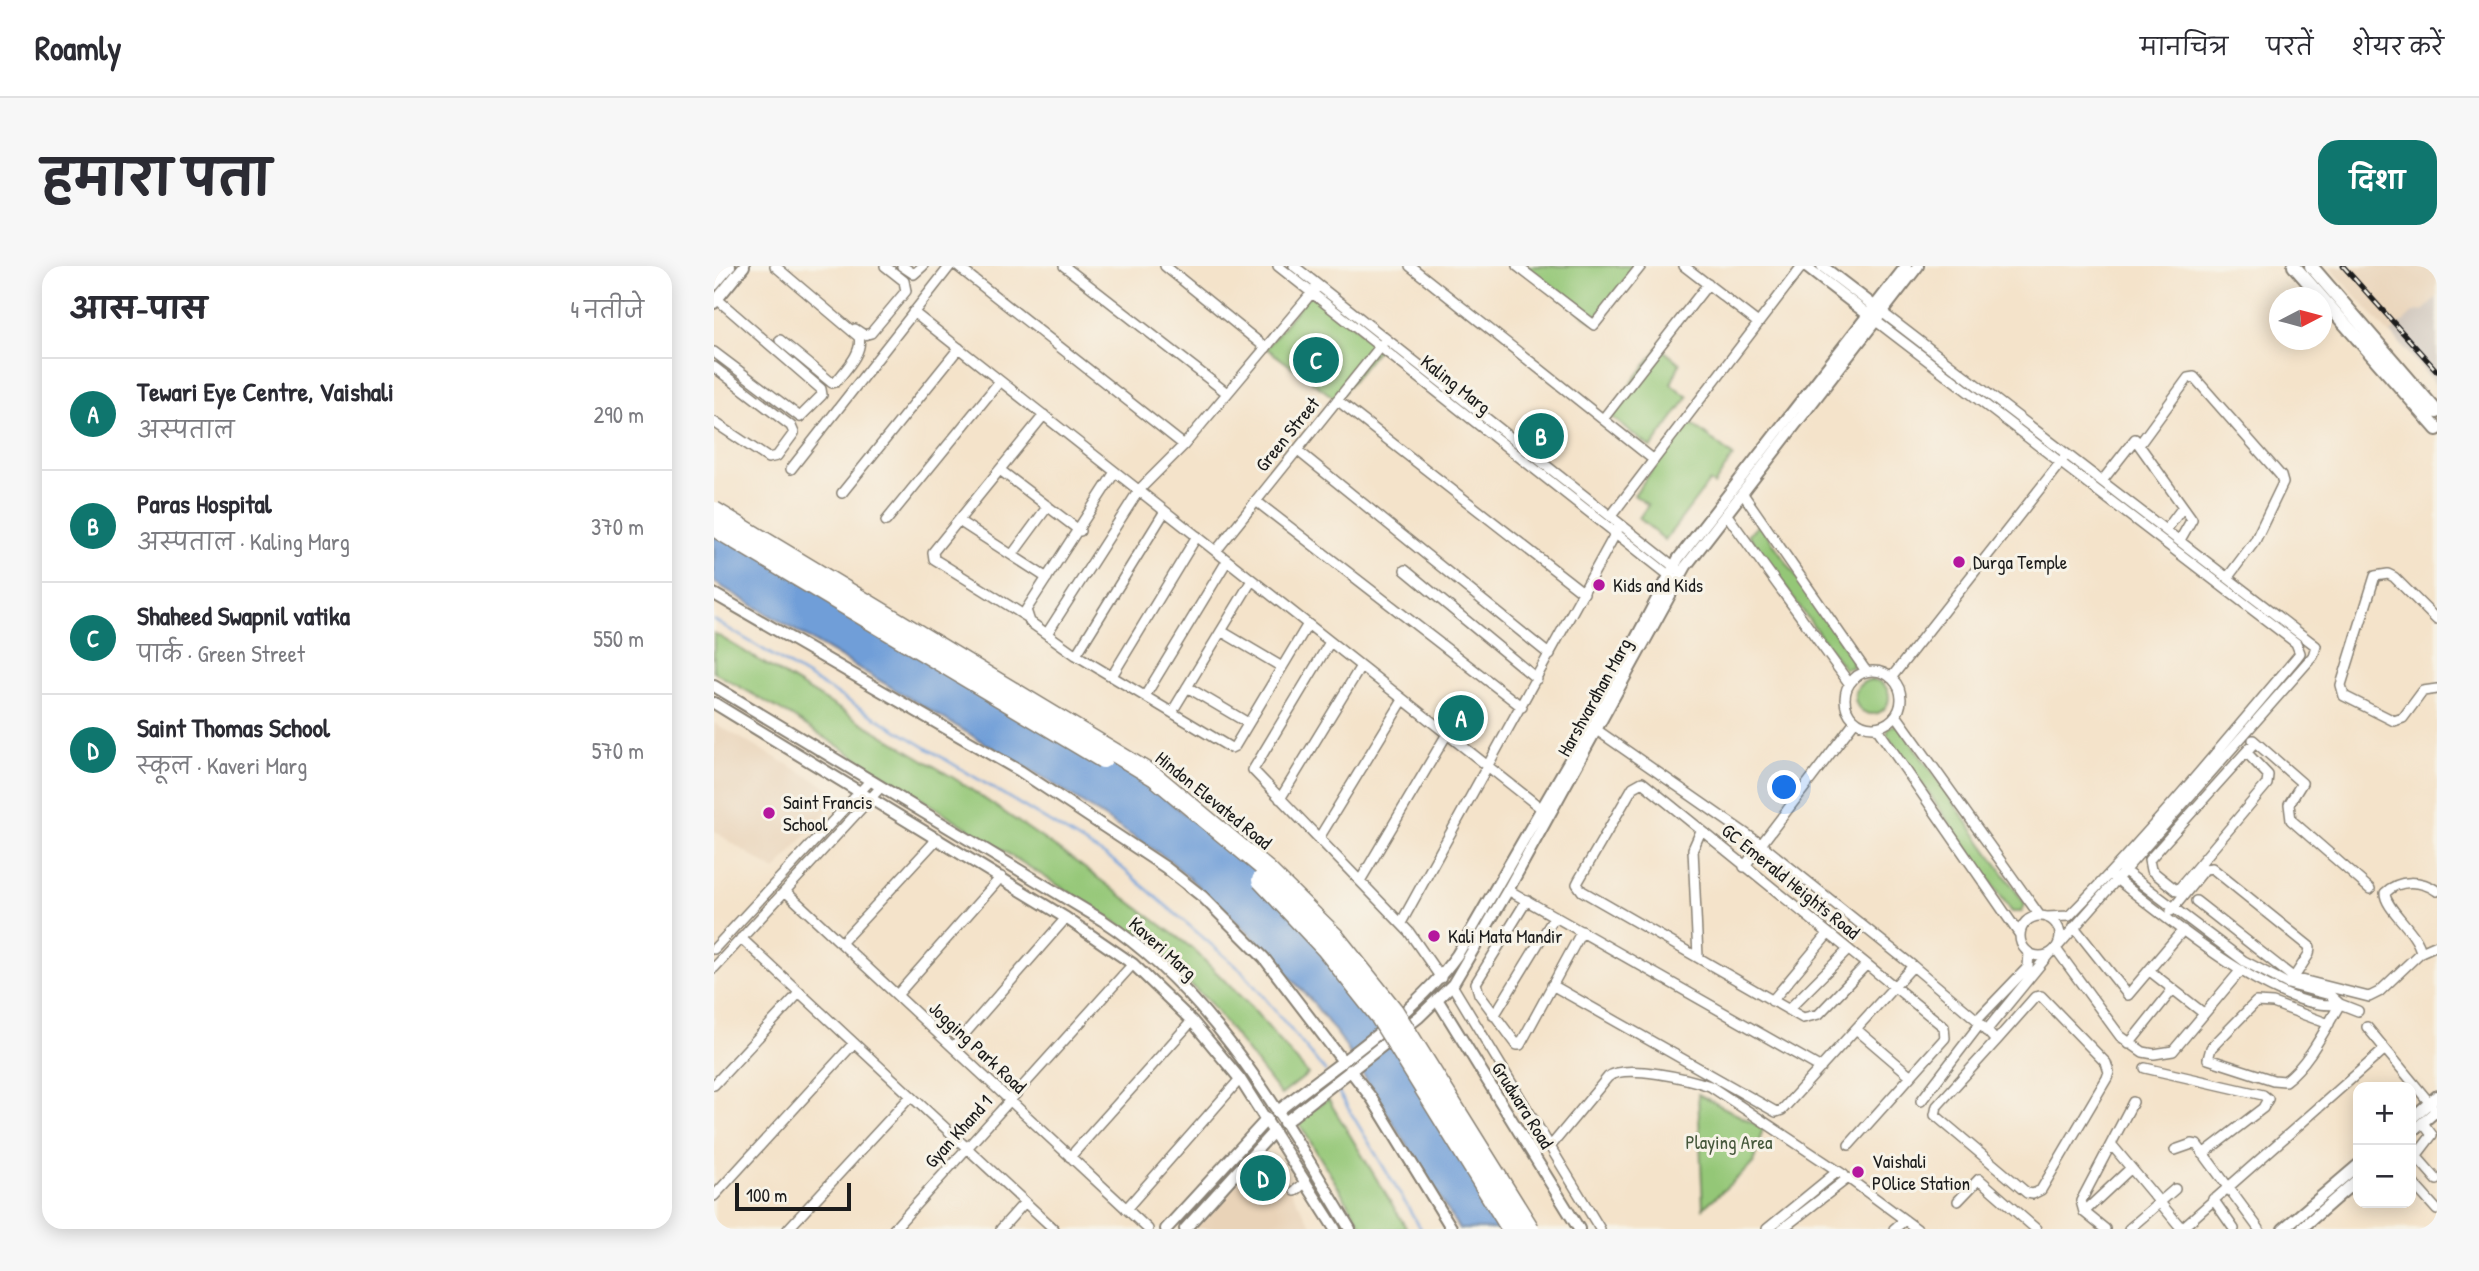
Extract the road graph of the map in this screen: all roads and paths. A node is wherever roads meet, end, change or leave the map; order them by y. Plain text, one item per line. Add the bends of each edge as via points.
1 (730, 266) edge
2 (744, 266) edge
3 (777, 266) edge
4 (885, 266) edge
5 (902, 266) edge
6 (923, 266) edge
7 (950, 266) edge
8 (957, 266) edge
9 (1064, 266) edge
10 (1165, 266) edge
11 (1278, 266) edge
12 (1294, 266) edge
13 (1410, 266) edge
14 (1517, 266) edge
15 (1641, 266) edge
16 (1684, 266) edge
17 (1804, 266) edge
18 (1822, 266) edge
19 (1906, 266) edge
20 (1919, 266) edge
21 (2294, 266) edge
22 (2311, 266) edge
23 (1707, 284) junction
24 (714, 285) edge
25 (1315, 288) junction
26 (715, 301) edge
27 (913, 312) junction
28 (1875, 314) junction
29 (1758, 323) junction
30 (780, 340) dead end
31 (1383, 343) junction
32 (959, 348) junction
33 (1266, 348) junction
34 (714, 352) edge
35 (714, 367) edge
36 (1000, 381) junction
37 (1227, 393) junction
38 (1338, 400) junction
39 (2437, 412) edge
40 (1044, 415) junction
41 (1603, 419) junction
42 (714, 422) edge
43 (2437, 429) edge
44 (2135, 439) dead end
45 (1184, 445) junction
46 (1297, 450) junction
47 (2064, 458) junction
48 (1654, 460) junction
49 (791, 469) dead end
50 (1000, 470) junction
51 (1115, 472) junction
52 (2102, 481) junction
53 (1736, 484) junction
54 (1139, 490) junction
55 (842, 493) dead end
56 (1743, 494) junction
57 (1256, 501) junction
58 (1720, 505) junction
59 (1048, 506) junction
60 (2183, 507) junction
61 (1165, 511) junction
62 (714, 512) edge
63 (1727, 515) junction
64 (1611, 516) junction
65 (886, 521) dead end
66 (959, 521) junction
67 (714, 527) edge
68 (1618, 529) junction
69 (2166, 530) junction
70 (1080, 531) junction
71 (1197, 536) junction
72 (2180, 540) junction
73 (1216, 551) junction
74 (1012, 555) junction
75 (1227, 561) junction
76 (1405, 570) dead end
77 (1676, 574) junction
78 (2228, 577) junction
79 (1047, 578) junction
80 (1252, 580) junction
81 (2235, 589) junction
82 (1584, 593) junction
83 (714, 594) edge
84 (1027, 617) junction
85 (2437, 620) edge
86 (1308, 624) junction
87 (1221, 631) junction
88 (1048, 632) junction
89 (1331, 642) junction
90 (1076, 655) junction
91 (1550, 656) junction
92 (1361, 666) junction
93 (1282, 667) junction
94 (1866, 671) junction
95 (1112, 677) junction
96 (1891, 677) junction
97 (1537, 679) junction
98 (1849, 683) junction
99 (714, 686) edge
100 (1187, 687) junction
101 (2437, 689) edge
102 (1145, 696) junction
103 (1404, 700) junction
104 (714, 703) edge
105 (1522, 707) junction
106 (1171, 712) junction
107 (1896, 715) junction
108 (1856, 721) junction
109 (1248, 723) junction
110 (1593, 727) junction
111 (1876, 727) junction
112 (2241, 731) junction
113 (1447, 734) junction
114 (2255, 742) junction
115 (2246, 752) junction
116 (1489, 768) junction
117 (870, 781) junction
118 (881, 788) junction
119 (861, 790) junction
120 (872, 797) junction
121 (1280, 799) junction
122 (1542, 809) junction
123 (1702, 831) junction
124 (938, 838) junction
125 (1319, 838) junction
126 (1762, 845) junction
127 (1744, 867) junction
128 (2121, 868) junction
129 (2113, 876) junction
130 (1001, 877) junction
131 (1360, 881) junction
132 (2370, 889) dead end
133 (785, 891) junction
134 (1508, 891) junction
135 (2437, 891) edge
136 (1527, 900) junction
137 (2196, 901) dead end
138 (2173, 908) junction
139 (1555, 916) junction
140 (2043, 916) junction
141 (2166, 917) junction
142 (1066, 918) junction
143 (1401, 923) junction
144 (2074, 927) junction
145 (2183, 930) junction
146 (1582, 931) junction
147 (1828, 934) junction
148 (2020, 935) junction
149 (741, 938) junction
150 (841, 943) junction
151 (2437, 945) edge
152 (714, 949) edge
153 (2055, 949) junction
154 (1848, 950) junction
155 (2421, 952) junction
156 (2029, 953) junction
157 (1698, 957) junction
158 (716, 961) edge
159 (1133, 964) junction
160 (1866, 964) junction
161 (1913, 966) junction
162 (2241, 970) junction
163 (2151, 972) junction
164 (1441, 978) junction
165 (1451, 985) junction
166 (1552, 985) junction
167 (2289, 985) junction
168 (1894, 987) junction
169 (2173, 989) junction
170 (800, 992) junction
171 (897, 995) junction
172 (1437, 999) junction
173 (1772, 1000) junction
174 (2340, 1004) junction
175 (1788, 1010) junction
176 (2358, 1011) dead end
177 (2202, 1012) junction
178 (1494, 1016) junction
179 (1192, 1021) junction
180 (2329, 1024) junction
181 (1981, 1025) junction
182 (2367, 1027) dead end
183 (1856, 1029) junction
184 (1996, 1041) junction
185 (854, 1043) junction
186 (2129, 1044) junction
187 (953, 1047) junction
188 (2385, 1049) junction
189 (1340, 1060) junction
190 (1821, 1068) junction
191 (2145, 1068) dead end
192 (1349, 1071) junction
193 (1911, 1076) junction
194 (1240, 1079) junction
195 (714, 1085) edge
196 (911, 1096) junction
197 (1010, 1100) junction
198 (1921, 1101) dead end
199 (2133, 1102) dead end
200 (2435, 1105) edge
201 (1277, 1112) junction
202 (2416, 1116) edge
203 (1267, 1119) junction
204 (1284, 1123) junction
205 (2423, 1123) junction
206 (2416, 1129) edge
207 (1274, 1130) junction
208 (2111, 1144) junction
209 (1849, 1145) dead end
210 (1550, 1147) junction
211 (967, 1148) junction
212 (2175, 1150) dead end
213 (2203, 1154) junction
214 (1070, 1157) junction
215 (2131, 1168) junction
216 (2353, 1169) edge
217 (2437, 1180) edge
218 (1306, 1182) junction
219 (2353, 1183) edge
220 (2225, 1187) junction
221 (2416, 1187) edge
222 (2175, 1189) dead end
223 (1295, 1191) dead end
224 (714, 1196) edge
225 (2213, 1199) junction
226 (1958, 1201) dead end
227 (1025, 1202) junction
228 (2160, 1202) junction
229 (1126, 1209) junction
230 (2437, 1210) edge
231 (2084, 1212) junction
232 (1905, 1220) junction
233 (788, 1229) edge
234 (894, 1229) edge
235 (1001, 1229) edge
236 (1054, 1229) edge
237 (1147, 1229) edge
238 (1166, 1229) edge
239 (1185, 1229) edge
240 (1335, 1229) edge
241 (1350, 1229) edge
242 (1452, 1229) edge
243 (1511, 1229) edge
244 (1530, 1229) edge
245 (1579, 1229) edge
246 (1600, 1229) edge
247 (1767, 1229) edge
248 (1782, 1229) edge
249 (1894, 1229) edge
250 (1917, 1229) edge
251 (2036, 1229) edge
252 (2105, 1229) edge
253 (2129, 1229) edge
254 (2182, 1229) edge
255 (2234, 1229) edge
256 (2259, 1229) edge
257 (2283, 1229) edge
258 (2301, 1229) edge

1 - 24 street
2 - 26 street
3 - 4 street via 864,335 871,333 906,291 904,281
3 - 30 street via 859,337 860,343 832,383
5 - 6 street via 914,274
7 - 27 street
8 - 45 street
9 - 37 street
10 - 33 street
11 - 25 street, Kaling Marg
12 - 25 street, Kaling Marg
13 - 41 street
14 - 15 street via 1594,325
16 - 23 street
17 - 28 street
17 - 29 street
18 - 28 street
19 - 28 street, Harshvardhan Marg
20 - 28 street, Harshvardhan Marg
21 - 43 main road
22 - 39 main road
23 - 29 street
23 - 41 street
25 - 31 street, Kaling Marg
25 - 33 street
26 - 34 street via 821,389 821,398 800,417
27 - 32 street
27 - 49 street
28 - 47 street
28 - 53 street, Harshvardhan Marg
28 - 56 street, Harshvardhan Marg
29 - 48 street
31 - 38 street, Green Street
31 - 64 street, Kaling Marg
31 - 68 street, Kaling Marg
32 - 36 street
32 - 55 street
33 - 37 street
35 - 42 street via 794,433 777,456 768,458
36 - 40 street
36 - 65 street
37 - 45 street
38 - 46 street, Green Street
38 - 82 street
40 - 50 street
40 - 51 street
41 - 48 street
44 - 52 street
45 - 54 street
46 - 57 street, Green Street
46 - 91 street
47 - 52 street
47 - 81 street
47 - 96 street
48 - 64 street
50 - 59 street
50 - 66 street
51 - 54 street
51 - 70 street
52 - 69 street
53 - 56 street
53 - 58 street, Harshvardhan Marg
54 - 61 street
54 - 88 street
56 - 63 street, Harshvardhan Marg
56 - 94 street
57 - 73 street, Green Street
57 - 105 street
58 - 63 street
58 - 77 street, Harshvardhan Marg
59 - 70 street
59 - 74 street
60 - 69 street
60 - 72 street via 2192,522
60 - 78 street via 2138,445 2188,378 2194,377 2283,483 2255,541
61 - 71 street
61 - 90 street
62 - 244 highway, Hindon Elevated Road, bridge via 1155,776 1267,870 1335,937 1394,1011
63 - 77 street, Harshvardhan Marg
63 - 98 street
64 - 68 street, Kaling Marg
66 - 74 street
66 - 84 street via 933,552 934,559
67 - 243 highway, Hindon Elevated Road, bridge via 1148,786 1261,880 1325,948 1379,1016
68 - 77 street, Kaling Marg
68 - 82 street
69 - 72 street
70 - 79 street
71 - 73 street
71 - 95 street
72 - 78 street
73 - 75 street
74 - 79 street
75 - 80 street
75 - 102 street
76 - 97 street
77 - 110 street, Harshvardhan Marg
78 - 81 street
79 - 84 street via 1026,610
80 - 86 street
80 - 87 street
81 - 112 street via 2296,643 2300,653
81 - 112 street via 2313,642 2316,649
82 - 91 street
83 - 189 street via 1020,771 1165,867 1203,897 1264,958
84 - 88 street
85 - 101 street via 2395,578 2375,576 2341,685 2344,696 2394,721 2403,718 2423,691
86 - 89 street
86 - 93 street
87 - 93 street
87 - 100 street
88 - 90 street
89 - 92 street
89 - 121 street via 1254,767 1254,773
90 - 95 street
91 - 97 street
92 - 103 street
92 - 121 street
93 - 109 street
94 - 96 street via 1877,670
94 - 98 street
95 - 102 street
96 - 107 street via 1901,695
97 - 105 street
98 - 108 street via 1845,705
99 - 117 street, Kaveri Marg
100 - 106 street
100 - 109 street
102 - 106 street
103 - 113 street
103 - 125 street
104 - 119 street, Kaveri Marg
105 - 116 street
106 - 109 street via 1231,748
107 - 111 street
107 - 140 street
108 - 111 street
108 - 126 street
110 - 122 street, Harshvardhan Marg
110 - 126 street
110 - 134 street, Harshvardhan Marg
111 - 148 street
112 - 114 street
112 - 128 street
113 - 116 street
113 - 131 street
114 - 115 street
114 - 132 street via 2302,783 2289,804 2291,821
115 - 115 street via 2268,775 2267,784 2177,891 2151,870 2149,860
116 - 122 street
116 - 143 street
117 - 118 street, Kaveri Marg
117 - 119 street
118 - 120 street
118 - 201 street, Kaveri Marg via 1145,950 1205,1013
119 - 120 street, Kaveri Marg
119 - 152 street
120 - 124 street, Kaveri Marg
120 - 133 street
121 - 125 street
122 - 164 street, Harshvardhan Marg
123 - 127 street, GC Emerald Heights Road
123 - 157 street, GC Emerald Heights Road via 1693,849
123 - 157 street via 1646,784 1636,783 1577,884
124 - 130 street, Kaveri Marg
124 - 150 street
125 - 131 street
126 - 127 street
126 - 161 street
127 - 147 street, GC Emerald Heights Road
128 - 129 street
128 - 138 street
129 - 140 street via 2069,916
129 - 141 street
129 - 144 street
130 - 142 street, Kaveri Marg
130 - 171 street
131 - 143 street
133 - 149 street
133 - 150 street, Jogging Park Road
134 - 136 street
134 - 165 street, Harshvardhan Marg
135 - 155 street via 2402,882 2385,893 2386,902 2403,919
136 - 139 street
136 - 178 street via 1476,983
137 - 167 street
138 - 141 street
138 - 167 street via 2244,961
138 - 167 street via 2205,869 2212,868 2309,947
139 - 146 street
139 - 178 street
140 - 148 street via 2027,920
140 - 153 street via 2059,928
141 - 145 street
142 - 159 street, Kaveri Marg
142 - 187 street
143 - 164 street
144 - 153 street
144 - 163 street via 2125,995 2131,995
145 - 162 street
145 - 163 street
146 - 166 street
146 - 190 street
147 - 154 street, GC Emerald Heights Road
147 - 173 street
148 - 156 street
149 - 158 street
149 - 170 street
150 - 171 street, Jogging Park Road
151 - 155 street
153 - 156 street
153 - 181 street
153 - 186 street
154 - 160 street, GC Emerald Heights Road
154 - 175 street
155 - 167 street via 2373,996
156 - 181 street via 2028,967
157 - 173 street
159 - 179 street, Kaveri Marg
159 - 197 street, Gyan Khand 1
160 - 168 street, GC Emerald Heights Road
160 - 175 street via 1814,1017 1803,1018
161 - 168 street
161 - 181 street
162 - 167 street
162 - 177 street
163 - 169 street
164 - 189 street, Harshvardhan Marg, bridge
165 - 172 street, Harshvardhan Marg
165 - 210 street
166 - 178 street via 1520,1045
166 - 190 street via 1773,1112 1782,1110
167 - 174 street via 2329,1006
168 - 183 street
168 - 193 street, GC Emerald Heights Road via 1947,1031
169 - 177 street
169 - 186 street
170 - 185 street
170 - 195 street
171 - 187 street, Jogging Park Road
172 - 192 street, Harshvardhan Marg, bridge
172 - 245 street, Grudwara Road
173 - 175 street
174 - 176 street
174 - 180 street
177 - 186 street via 2168,1054 2143,1052
179 - 194 street, Kaveri Marg
179 - 214 street
180 - 180 street via 2273,1003 2256,1002 2211,1048 2208,1059 2286,1081
181 - 184 street
181 - 198 street
182 - 188 street
183 - 190 street
183 - 193 street
184 - 184 street via 2035,997 2041,996 2109,1067 2107,1078 2041,1190 2033,1194 1936,1115 1937,1106
185 - 196 street
185 - 224 street
187 - 197 street, Jogging Park Road
188 - 200 street
188 - 220 street
189 - 201 street, Harshvardhan Marg
191 - 213 street via 2263,1095 2268,1100
192 - 204 street, Harshvardhan Marg
192 - 242 street via 1374,1100
193 - 209 street, GC Emerald Heights Road
194 - 203 street, Kaveri Marg
194 - 229 street
196 - 211 street
196 - 233 street
197 - 211 street, Gyan Khand 1
197 - 214 street, Jogging Park Road
199 - 208 street
200 - 202 street
200 - 205 street
201 - 204 street, Kaveri Marg
203 - 207 street, Kaveri Marg
203 - 238 street
204 - 241 street, Kaveri Marg
205 - 206 street
205 - 217 street via 2432,1135 2416,1156
207 - 218 street, Kaveri Marg
207 - 239 street
208 - 215 street
208 - 231 street via 2081,1201
210 - 246 street
210 - 247 street via 1608,1077 1619,1071 1710,1086 1841,1173
211 - 227 street
211 - 234 street, Gyan Khand 1
212 - 213 street via 2195,1144
213 - 220 street
214 - 229 street, Jogging Park Road
215 - 228 street
215 - 231 street
216 - 257 street
218 - 223 street
218 - 240 street, Kaveri Marg
219 - 258 street
220 - 225 street
220 - 256 street
221 - 230 street
222 - 228 street
225 - 254 street
225 - 255 street
226 - 251 street via 1979,1179
227 - 235 street
227 - 236 street
228 - 253 street
228 - 254 street
229 - 237 street, Jogging Park Road
231 - 252 street
232 - 248 street via 1848,1178
232 - 249 street
232 - 250 street

